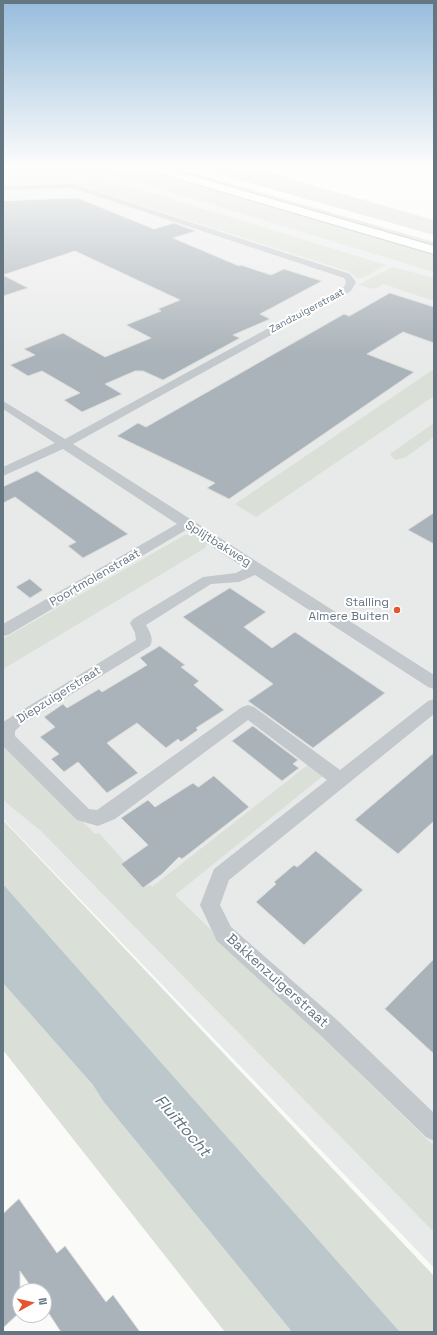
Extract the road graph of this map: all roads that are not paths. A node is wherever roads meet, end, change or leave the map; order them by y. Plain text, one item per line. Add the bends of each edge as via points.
1 (208, 230) edge
2 (367, 230) edge
3 (404, 230) edge
4 (434, 239) edge
5 (434, 250) edge
6 (3, 404) edge
7 (65, 444) junction
8 (3, 472) edge
9 (186, 524) junction
10 (256, 568) junction
11 (3, 631) edge
12 (434, 683) edge
13 (434, 705) edge
14 (339, 779) junction
15 (434, 1129) edge

1 - 7 street, Zandzuigerstraat via 347,276 351,282 348,289
2 - 5 highway
3 - 4 highway
6 - 7 street, Splijtbakweg
7 - 8 street
7 - 9 street, Splijtbakweg
9 - 10 street, Splijtbakweg
9 - 11 street, Poortmolenstraat
10 - 12 street, Splijtbakweg
10 - 14 street, Diepzuigerstraat via 239,577 208,580 138,623 144,642 15,721 6,729 6,738 84,815 98,818 108,814 248,712
13 - 14 street, Bakkenzuigerstraat
14 - 15 street, Bakkenzuigerstraat via 221,875 210,905 224,934 328,1027

